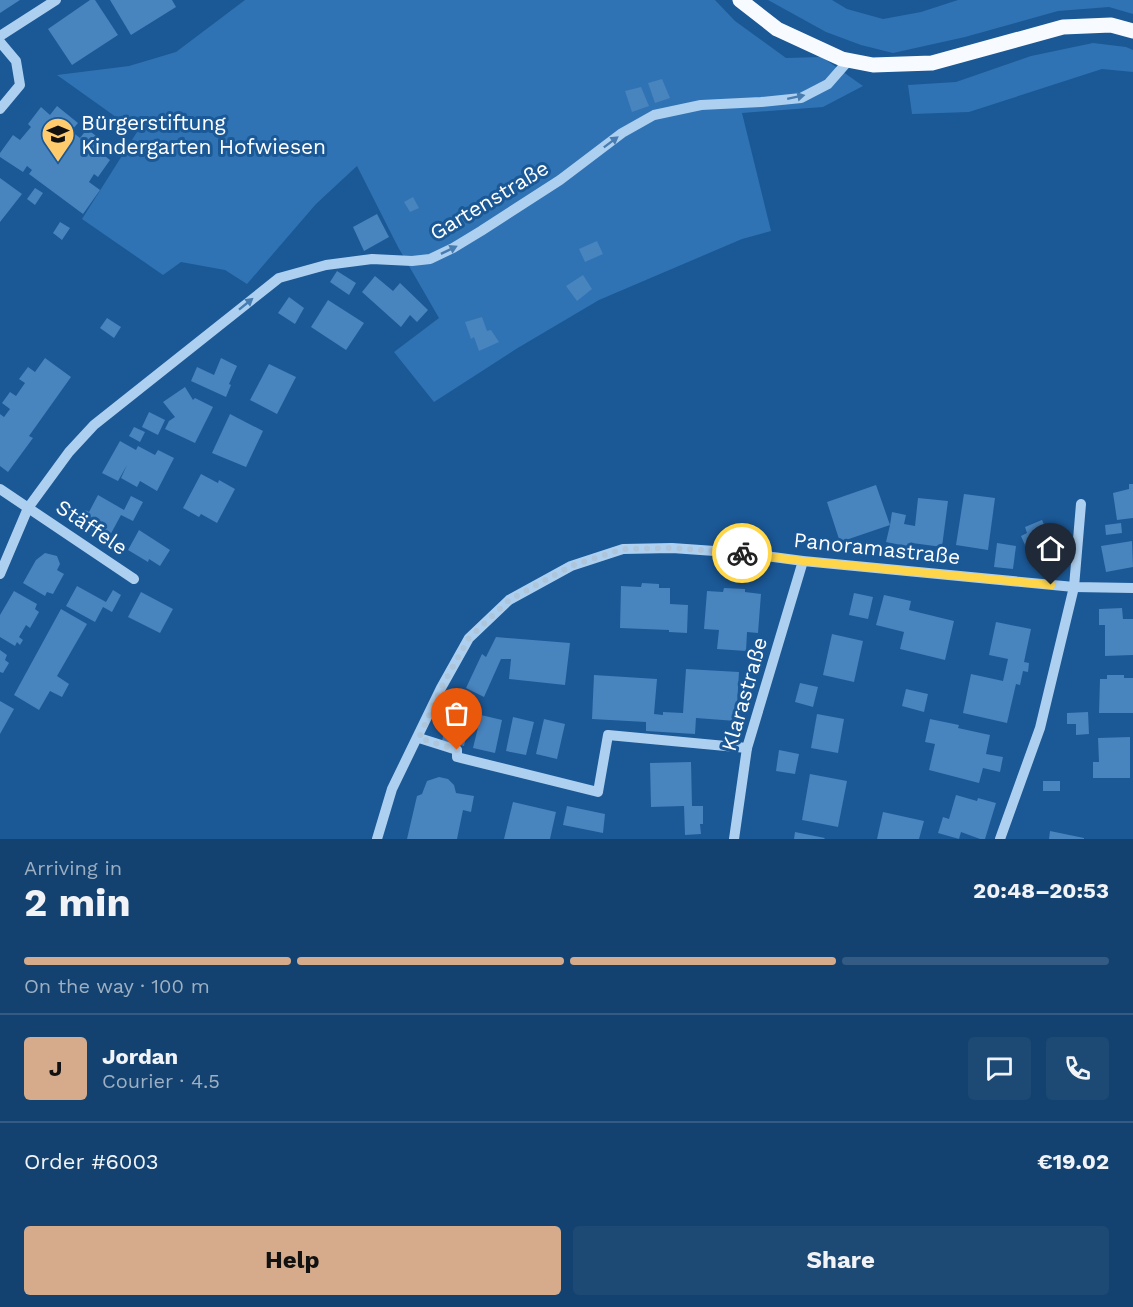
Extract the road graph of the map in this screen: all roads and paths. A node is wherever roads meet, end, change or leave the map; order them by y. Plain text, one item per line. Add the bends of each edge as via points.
1 (56, 0) edge
2 (740, 0) edge
3 (1133, 31) edge
4 (0, 36) edge
5 (0, 42) edge
6 (849, 60) junction
7 (0, 109) edge
8 (0, 489) edge
9 (1081, 504) dead end
10 (28, 508) junction
11 (803, 561) junction
12 (0, 574) edge
13 (134, 579) dead end
14 (1074, 587) junction
15 (1133, 588) edge
16 (419, 738) junction
17 (747, 748) junction
18 (377, 839) edge
19 (734, 839) edge
20 (1000, 839) edge

1 - 4 street
2 - 6 main road via 777,29
3 - 6 main road via 1112,25 1063,27 932,63 873,65
5 - 7 street via 16,61 20,85
10 -> 6 street, Gartenstraße via 94,425 279,278 326,265 430,259 560,180 622,133 654,115 701,105 801,98 828,84
8 - 10 street, Stäffele
9 - 14 street
10 - 12 street, Gartenstraße
10 - 13 street, Stäffele
11 - 14 street, Panoramastraße
11 - 16 street, Panoramastraße via 672,548 623,549 571,566 509,600 469,638
11 - 17 street, Klarastraße
14 - 15 street, Panoramastraße
14 - 20 street via 1040,728
16 - 17 street via 457,750 456,757 598,792 608,735
16 - 18 street, Panoramastraße via 392,789
17 - 19 street, Klarastraße

